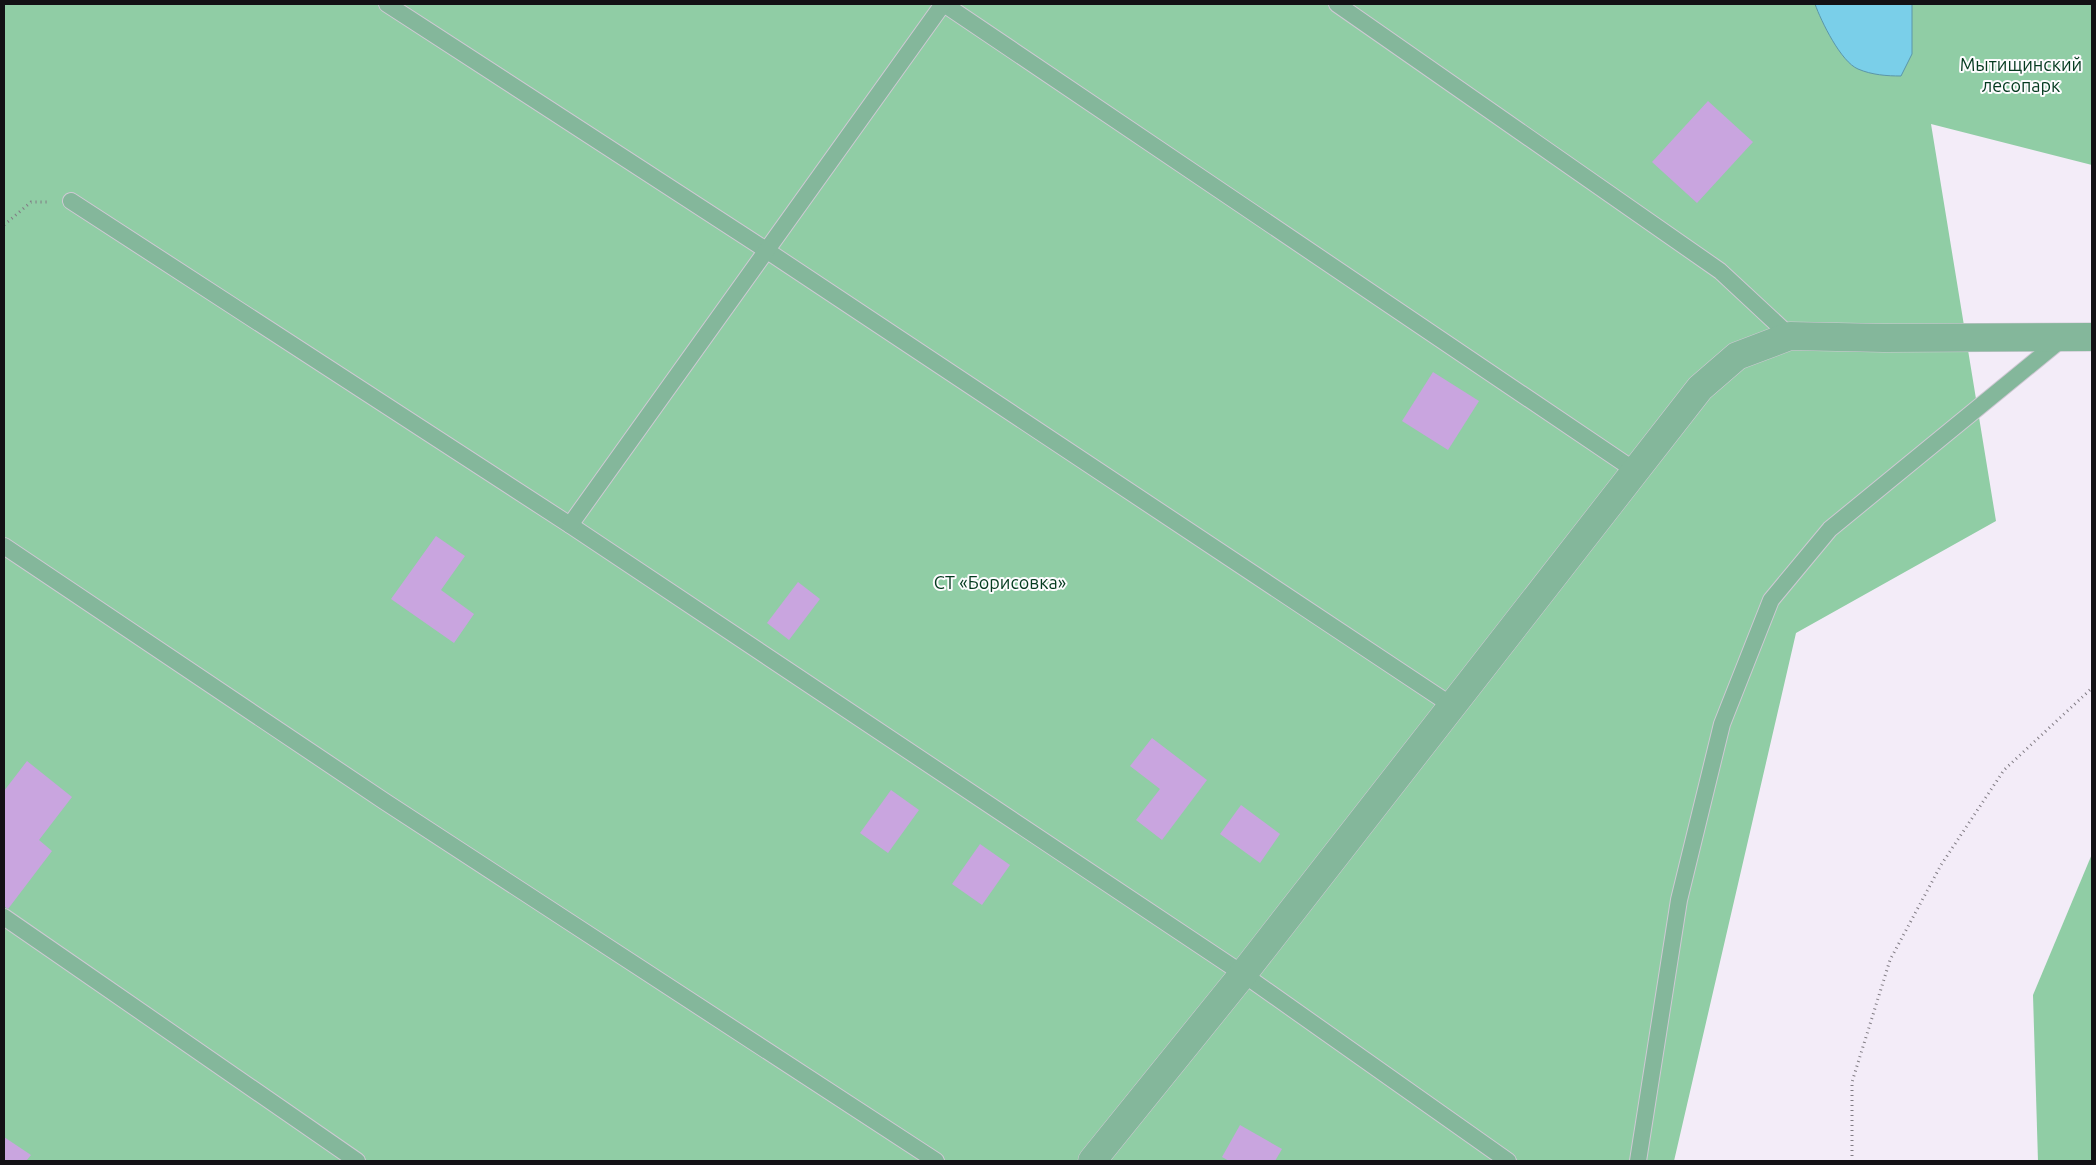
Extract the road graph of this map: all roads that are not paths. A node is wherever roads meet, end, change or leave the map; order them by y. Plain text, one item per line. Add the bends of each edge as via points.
1 (387, 4) edge
2 (944, 4) edge
3 (1336, 4) edge
4 (71, 201) road end
5 (766, 250) junction
6 (1790, 336) junction
7 (2092, 337) edge
8 (2062, 339) junction
9 (1637, 472) junction
10 (570, 525) junction
11 (4, 546) edge
12 (1452, 705) junction
13 (4, 917) edge
14 (1243, 974) junction
15 (357, 1161) edge
16 (936, 1161) edge
17 (1092, 1161) edge
18 (1508, 1161) edge
19 (1638, 1161) edge

1 - 5 lane
2 - 5 lane
2 - 9 lane
3 - 6 lane via 1720,271
4 - 10 lane
5 - 10 lane
5 - 12 lane
6 - 8 street
6 - 9 street via 1737,356 1700,388
7 - 8 street
8 - 19 lane via 1830,529 1771,600 1722,724 1679,900
9 - 12 street
10 - 14 lane
11 - 16 lane via 384,801
12 - 14 street
13 - 15 lane
14 - 17 street
14 - 18 lane

